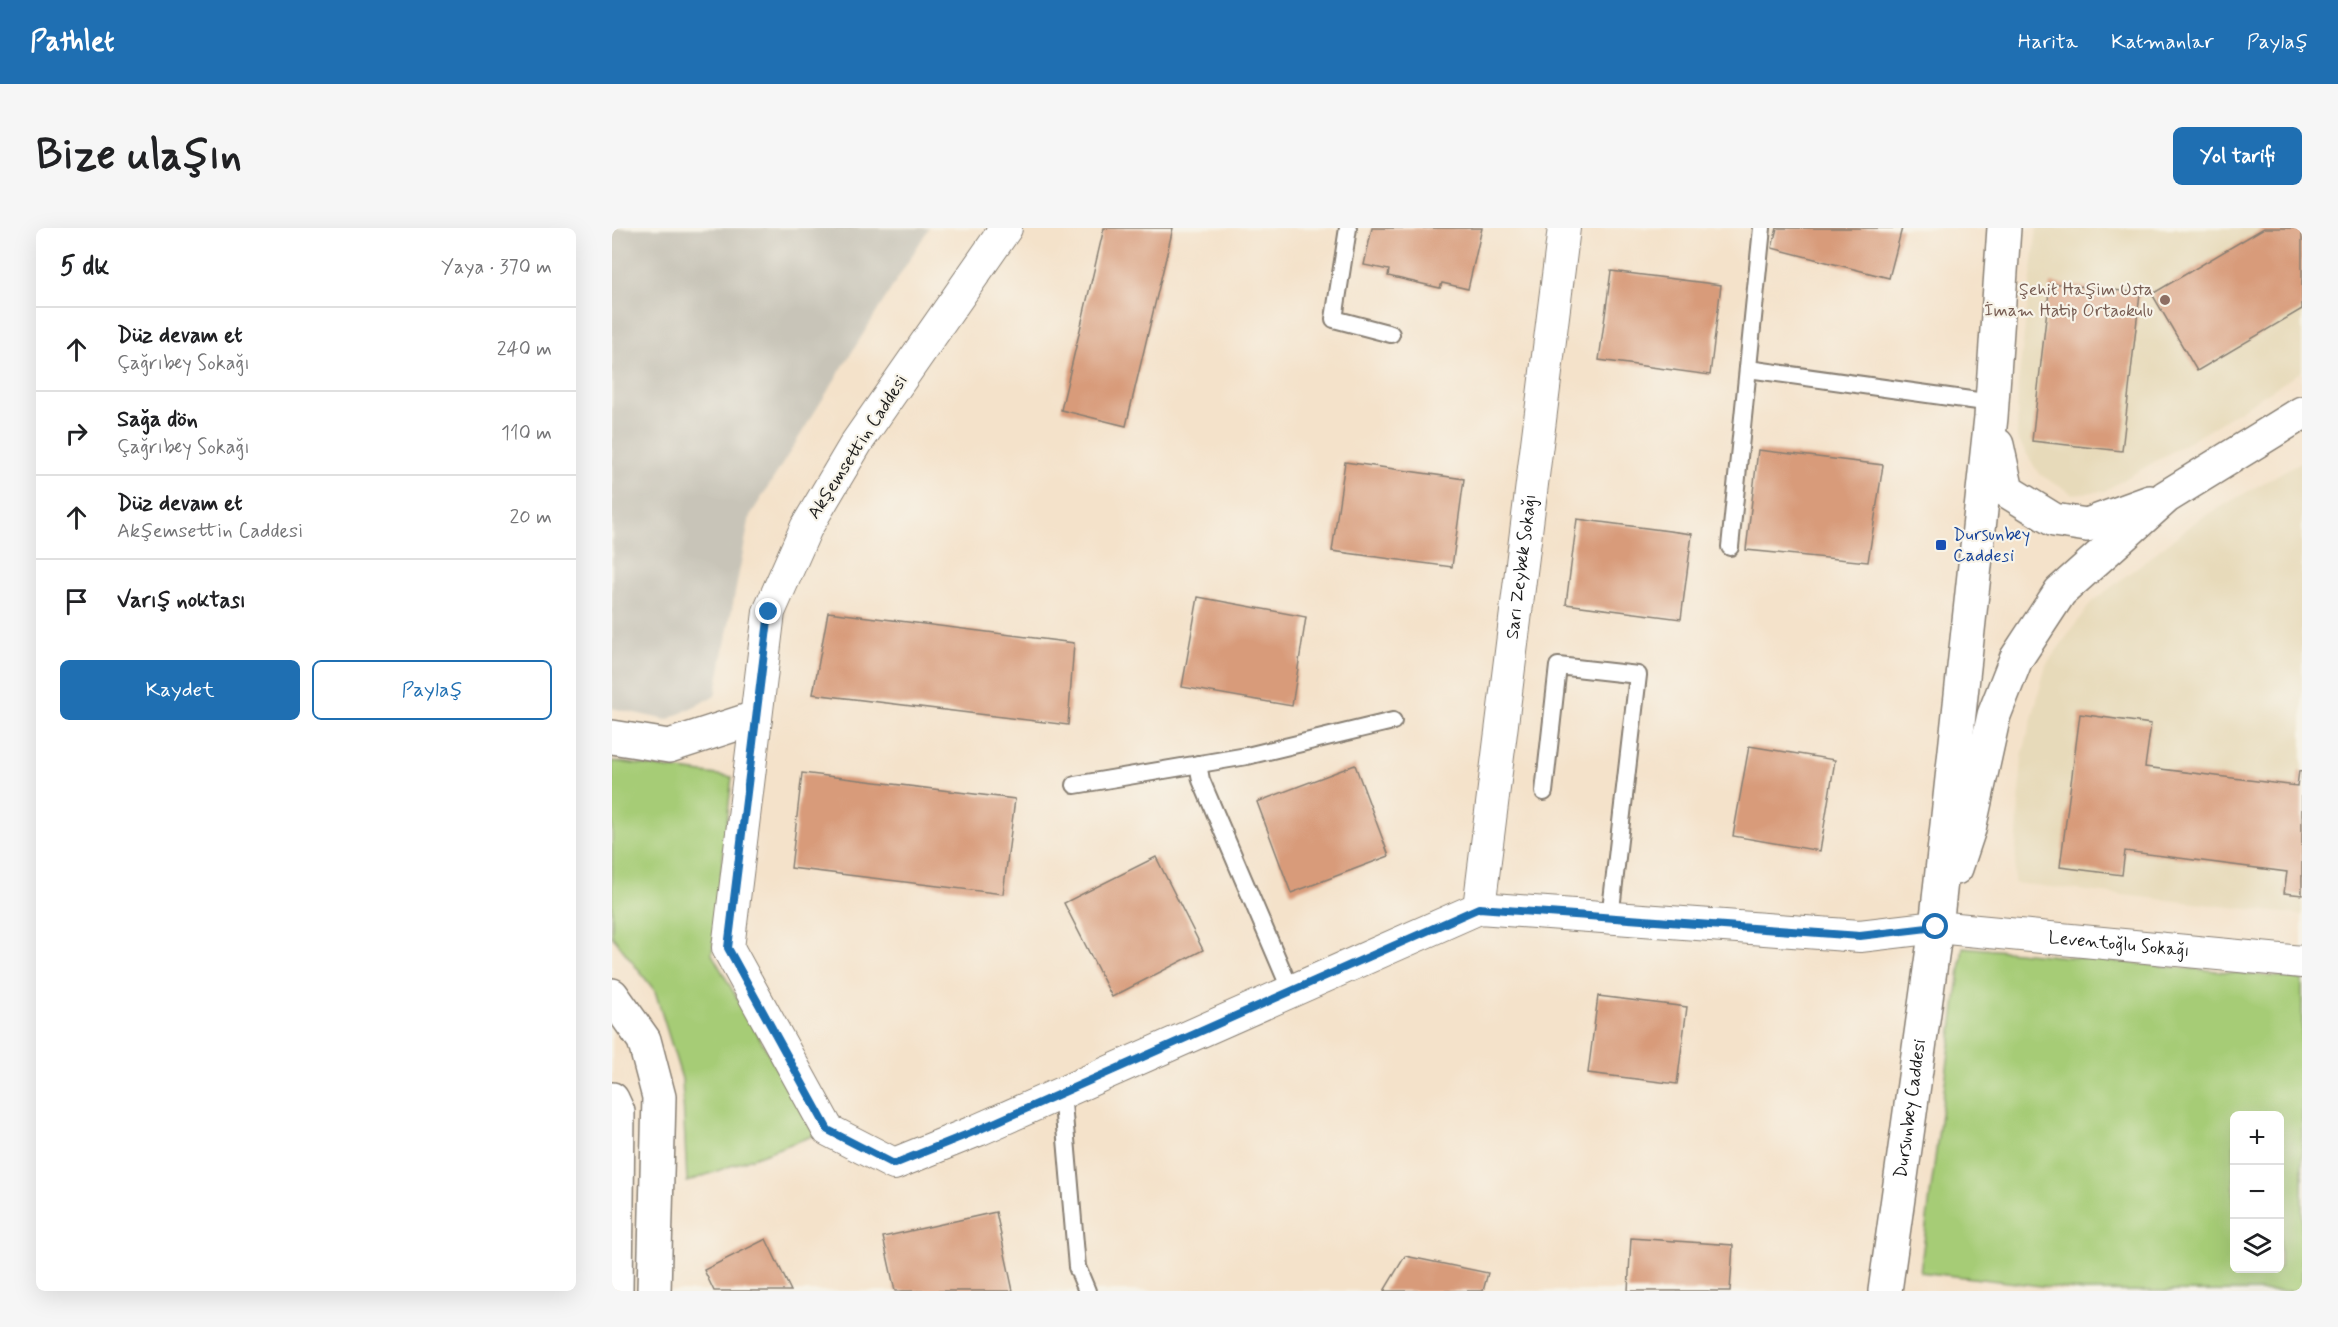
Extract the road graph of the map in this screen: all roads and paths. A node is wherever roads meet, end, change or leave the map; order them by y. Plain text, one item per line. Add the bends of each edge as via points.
1 (1006, 228) edge
2 (1348, 228) edge
3 (1564, 228) edge
4 (1762, 228) edge
5 (2004, 228) edge
6 (1391, 334) dead end
7 (1748, 369) junction
8 (1991, 410) junction
9 (2302, 413) edge
10 (2166, 497) junction
11 (1730, 547) dead end
12 (755, 718) junction
13 (1393, 721) dead end
14 (612, 737) edge
15 (1198, 764) junction
16 (1075, 785) dead end
17 (1544, 792) dead end
18 (1479, 908) junction
19 (1610, 918) junction
20 (1936, 927) junction
21 (2302, 962) edge
22 (1292, 991) junction
23 (612, 995) edge
24 (1062, 1092) junction
25 (612, 1099) edge
26 (1891, 1290) edge
27 (616, 1291) edge
28 (654, 1291) edge
29 (1087, 1291) edge

1 - 12 street, Akşemsettin Caddesi via 857,442 806,528 769,612
2 - 6 lane via 1334,319
3 - 18 street, Sarı Zeybek Sokağı
4 - 7 lane
5 - 8 main road
7 - 8 lane
7 - 11 lane
8 - 10 main road, Dursunbey Caddesi via 2007,491 2054,520 2086,525
8 - 20 main road, Dursunbey Caddesi
9 - 10 main road, Dursunbey Caddesi
10 - 20 main road, Dursunbey Caddesi via 2060,592 2016,659 1995,714 1969,829
12 - 14 main road via 669,746
12 - 24 street, Akşemsettin Caddesi via 728,948 828,1130 894,1164
13 - 15 lane
15 - 16 lane
15 - 22 lane via 1201,780
17 - 19 lane via 1558,666 1638,675
18 - 19 street, Leventoğlu Sokağı
18 - 22 street
19 - 20 street, Leventoğlu Sokağı via 1860,936
20 - 21 street, Leventoğlu Sokağı
20 - 26 main road, Dursunbey Caddesi
22 - 24 street
23 - 28 main road via 644,1040 659,1097
24 - 29 lane via 1077,1267
25 - 27 main road via 618,1112

